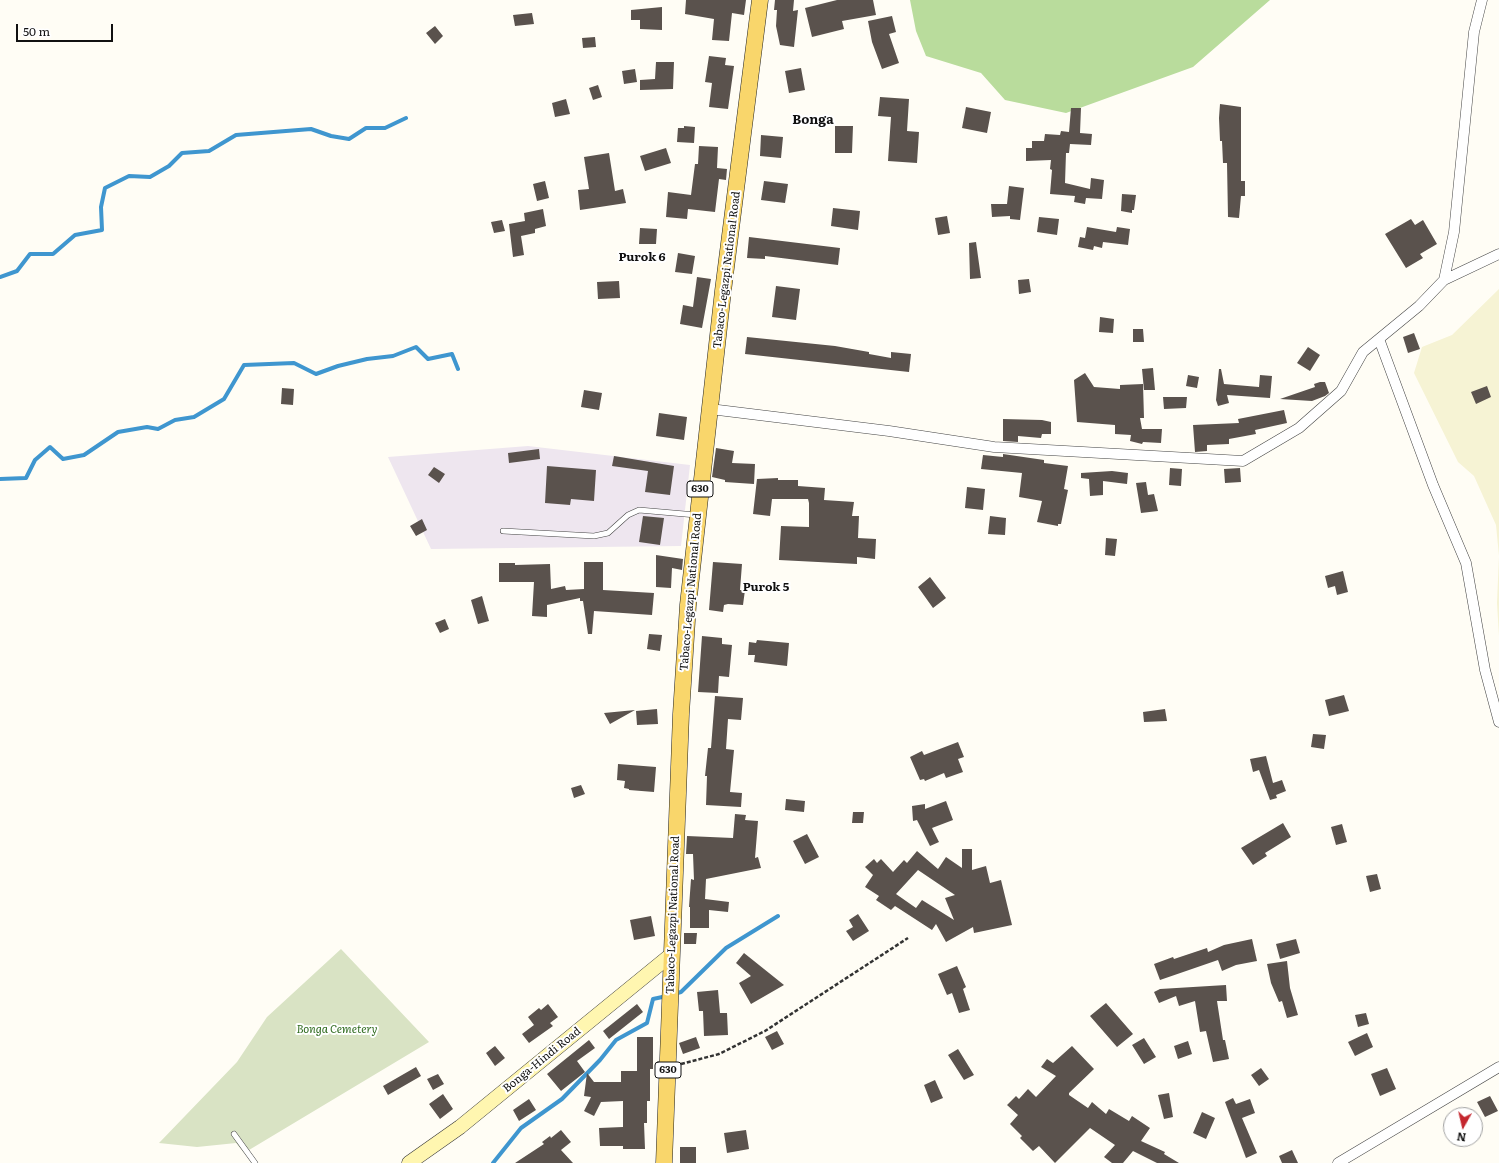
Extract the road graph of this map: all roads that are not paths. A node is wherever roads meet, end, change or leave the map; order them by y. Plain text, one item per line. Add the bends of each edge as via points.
1 (760, 0) edge
2 (1482, 0) edge
3 (1499, 254) edge
4 (1444, 280) junction
5 (1379, 338) junction
6 (710, 409) junction
7 (697, 516) junction
8 (503, 531) dead end
9 (1499, 722) edge
10 (672, 954) junction
11 (1499, 1067) edge
12 (234, 1134) dead end
13 (255, 1163) edge
14 (409, 1163) edge
15 (664, 1163) edge
16 (1338, 1163) edge

1 - 6 main road, Tabaco-Legazpi National Road / 630
2 - 4 street via 1474,32 1454,232
3 - 4 street
4 - 5 street via 1419,306
5 - 6 street via 1363,352 1340,391 1329,402 1299,428 1243,461 994,447
5 - 9 street via 1433,484 1466,564 1485,670
6 - 7 main road, Tabaco-Legazpi National Road / 630
7 - 8 lane via 639,510 628,515 608,533 594,536
7 - 10 main road, Tabaco-Legazpi National Road / 630 via 681,707
10 - 14 street, Bonga-Hindi Road via 460,1127
10 - 15 main road, Tabaco-Legazpi National Road / 630
11 - 16 street
12 - 13 lane

